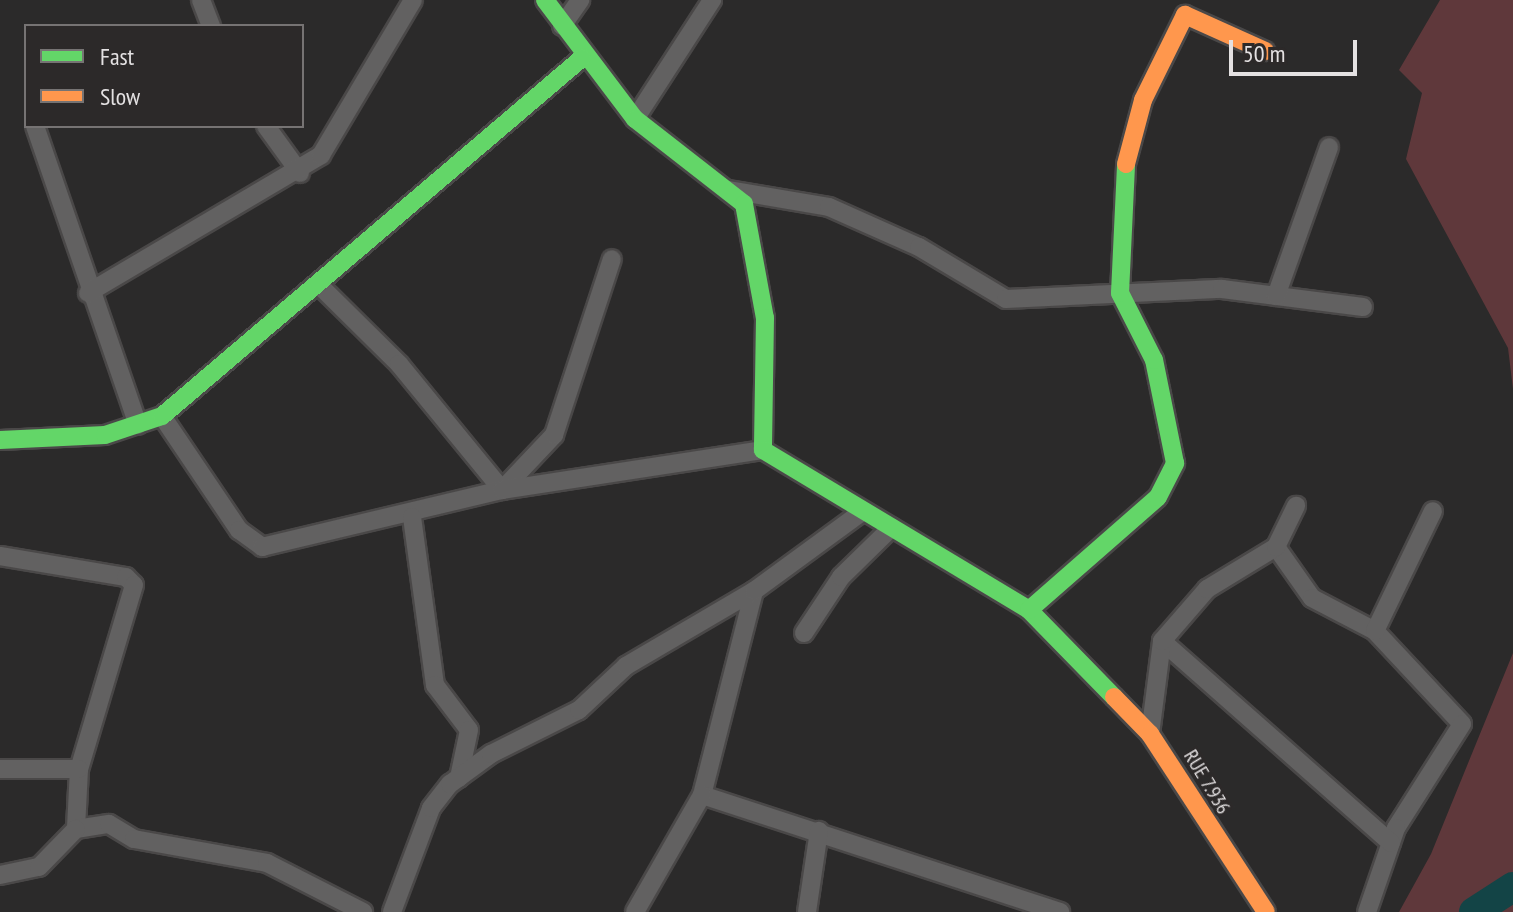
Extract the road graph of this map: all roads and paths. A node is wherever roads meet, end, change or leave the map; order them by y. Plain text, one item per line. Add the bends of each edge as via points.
1 (201, 0) edge
2 (413, 0) edge
3 (545, 0) edge
4 (580, 0) edge
5 (712, 0) edge
6 (210, 24) edge
7 (562, 26) junction
8 (1265, 51) dead end
9 (582, 58) junction
10 (635, 119) junction
11 (36, 128) edge
12 (267, 128) edge
13 (1329, 147) dead end
14 (300, 173) junction
15 (729, 190) junction
16 (612, 259) dead end
17 (321, 287) junction
18 (88, 293) junction
19 (1120, 293) junction
20 (1276, 296) junction
21 (1363, 307) dead end
22 (162, 416) junction
23 (138, 425) junction
24 (0, 440) edge
25 (763, 450) junction
26 (502, 490) junction
27 (1296, 506) dead end
28 (1433, 511) dead end
29 (862, 512) junction
30 (412, 517) junction
31 (892, 527) junction
32 (1276, 547) junction
33 (0, 556) edge
34 (754, 591) junction
35 (1029, 610) junction
36 (1375, 631) junction
37 (804, 633) dead end
38 (1162, 641) junction
39 (1150, 734) junction
40 (0, 769) edge
41 (79, 769) junction
42 (459, 778) junction
43 (702, 795) junction
44 (76, 829) junction
45 (819, 831) junction
46 (1391, 843) junction
47 (0, 875) edge
48 (363, 912) edge
49 (392, 912) edge
50 (635, 912) edge
51 (807, 912) edge
52 (1060, 912) edge
53 (1266, 912) edge
54 (1367, 912) edge

1 - 6 street
2 - 14 street via 321,155
3 - 7 street
4 - 7 street
5 - 10 street
7 - 9 street
8 - 19 street via 1194,13 1180,22 1132,128
9 - 10 street
9 - 17 street
10 - 15 street
11 - 18 street
12 - 14 street
13 - 20 street
14 - 18 street
15 - 19 street via 829,207 919,247 1006,299
15 - 25 street via 752,225 765,318
16 - 26 street via 554,435
17 - 22 street
17 - 26 street via 399,364
18 - 23 street
19 - 20 street via 1222,289
19 - 35 street via 1154,360 1175,463 1158,497
20 - 21 street
22 - 23 street
22 - 30 street via 239,530 262,547
23 - 24 street via 105,435
25 - 26 street
25 - 29 street, RUE 7.936
26 - 30 street
27 - 32 street
28 - 36 street
29 - 31 street, RUE 7.936
29 - 34 street
30 - 42 street via 435,685 469,730
31 - 35 street, RUE 7.936
31 - 37 street via 841,577
32 - 36 street via 1312,598
32 - 38 street via 1207,589
33 - 41 street via 126,577 134,585
34 - 42 street via 626,666 579,710
34 - 43 street
35 - 39 street, RUE 7.936
36 - 46 street via 1462,724
38 - 39 street
38 - 46 street via 1296,751
39 - 53 street, RUE 7.936
40 - 41 street
41 - 44 street
42 - 49 street via 431,808
43 - 45 street
43 - 50 street
44 - 47 street via 39,867
44 - 48 street via 109,824 134,839 267,863
45 - 51 street
45 - 52 street
46 - 54 street

